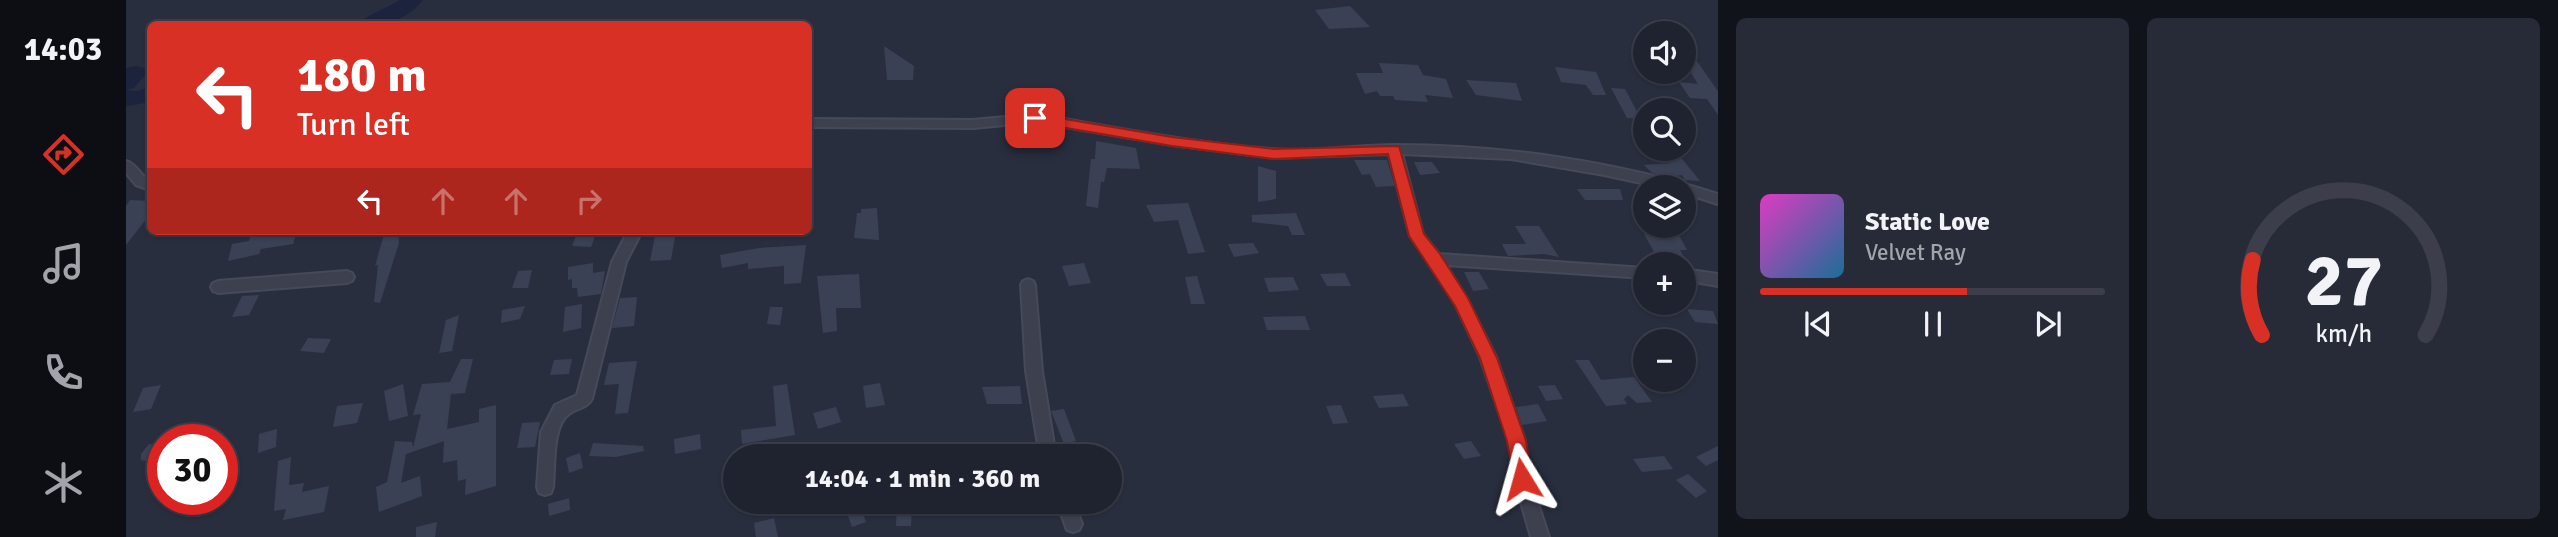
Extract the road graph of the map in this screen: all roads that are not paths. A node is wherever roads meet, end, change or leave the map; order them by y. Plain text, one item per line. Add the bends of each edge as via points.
1 (812, 123) edge
2 (1394, 149) junction
3 (126, 165) edge
4 (1633, 177) edge
5 (147, 185) edge
6 (1696, 192) edge
7 (1718, 199) edge
8 (633, 235) edge
9 (1435, 258) junction
10 (1633, 272) edge
11 (347, 277) dead end
12 (1696, 277) edge
13 (1718, 280) edge
14 (1028, 285) dead end
15 (218, 287) dead end
16 (1046, 444) edge
17 (545, 487) dead end
18 (1069, 514) edge
19 (1073, 524) dead end
20 (1540, 537) edge

1 - 2 street via 973,124 1035,118 1274,154
2 - 4 street via 1511,155
2 - 9 street via 1417,236
3 - 5 street
6 - 7 street
8 - 17 street via 619,262 584,400 561,410 550,432
9 - 10 street
9 - 20 street via 1489,358 1517,441 1522,479
11 - 15 street
12 - 13 street
14 - 16 street via 1034,371
18 - 19 street

